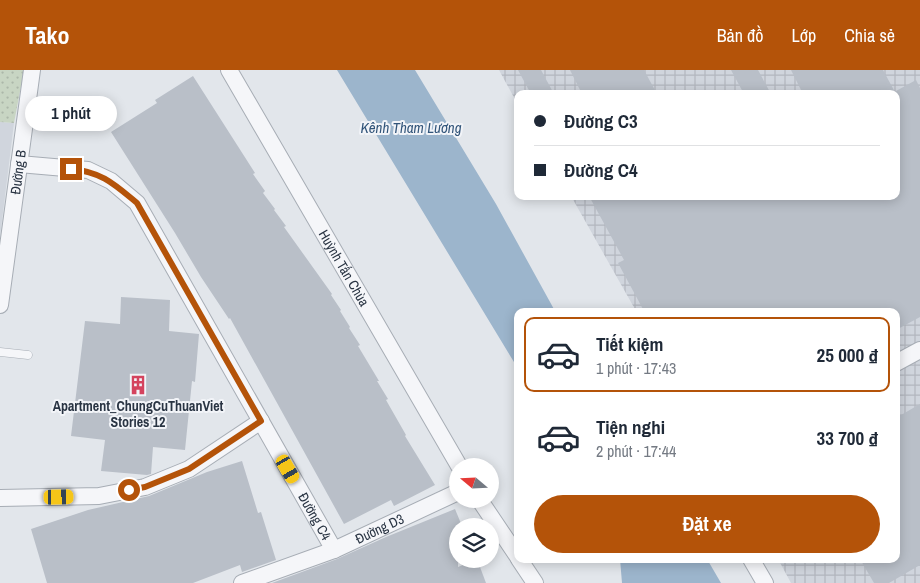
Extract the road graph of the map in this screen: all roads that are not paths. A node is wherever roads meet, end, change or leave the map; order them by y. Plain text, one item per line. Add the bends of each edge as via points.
1 (32, 70) edge
2 (230, 70) edge
3 (19, 164) junction
4 (0, 305) edge
5 (920, 350) edge
6 (0, 352) edge
7 (28, 355) dead end
8 (900, 361) edge
9 (261, 421) junction
10 (454, 458) edge
11 (449, 496) edge
12 (0, 498) edge
13 (485, 508) edge
14 (334, 550) junction
15 (514, 552) edge
16 (521, 563) edge
17 (753, 563) edge
18 (242, 583) edge
19 (535, 583) edge
20 (765, 583) edge

1 - 3 street, Đường B
2 - 10 street, Huỳnh Tấn Chùa
3 - 4 street, Đường B
3 - 9 street, Đường C4 via 88,170 111,181 137,203
5 - 8 street
6 - 7 lane
9 - 12 street via 189,469 145,487 99,496
9 - 14 street, Đường C4
11 - 14 street, Đường D3
13 - 15 street
14 - 18 street, Đường D3
16 - 19 street
17 - 20 street

